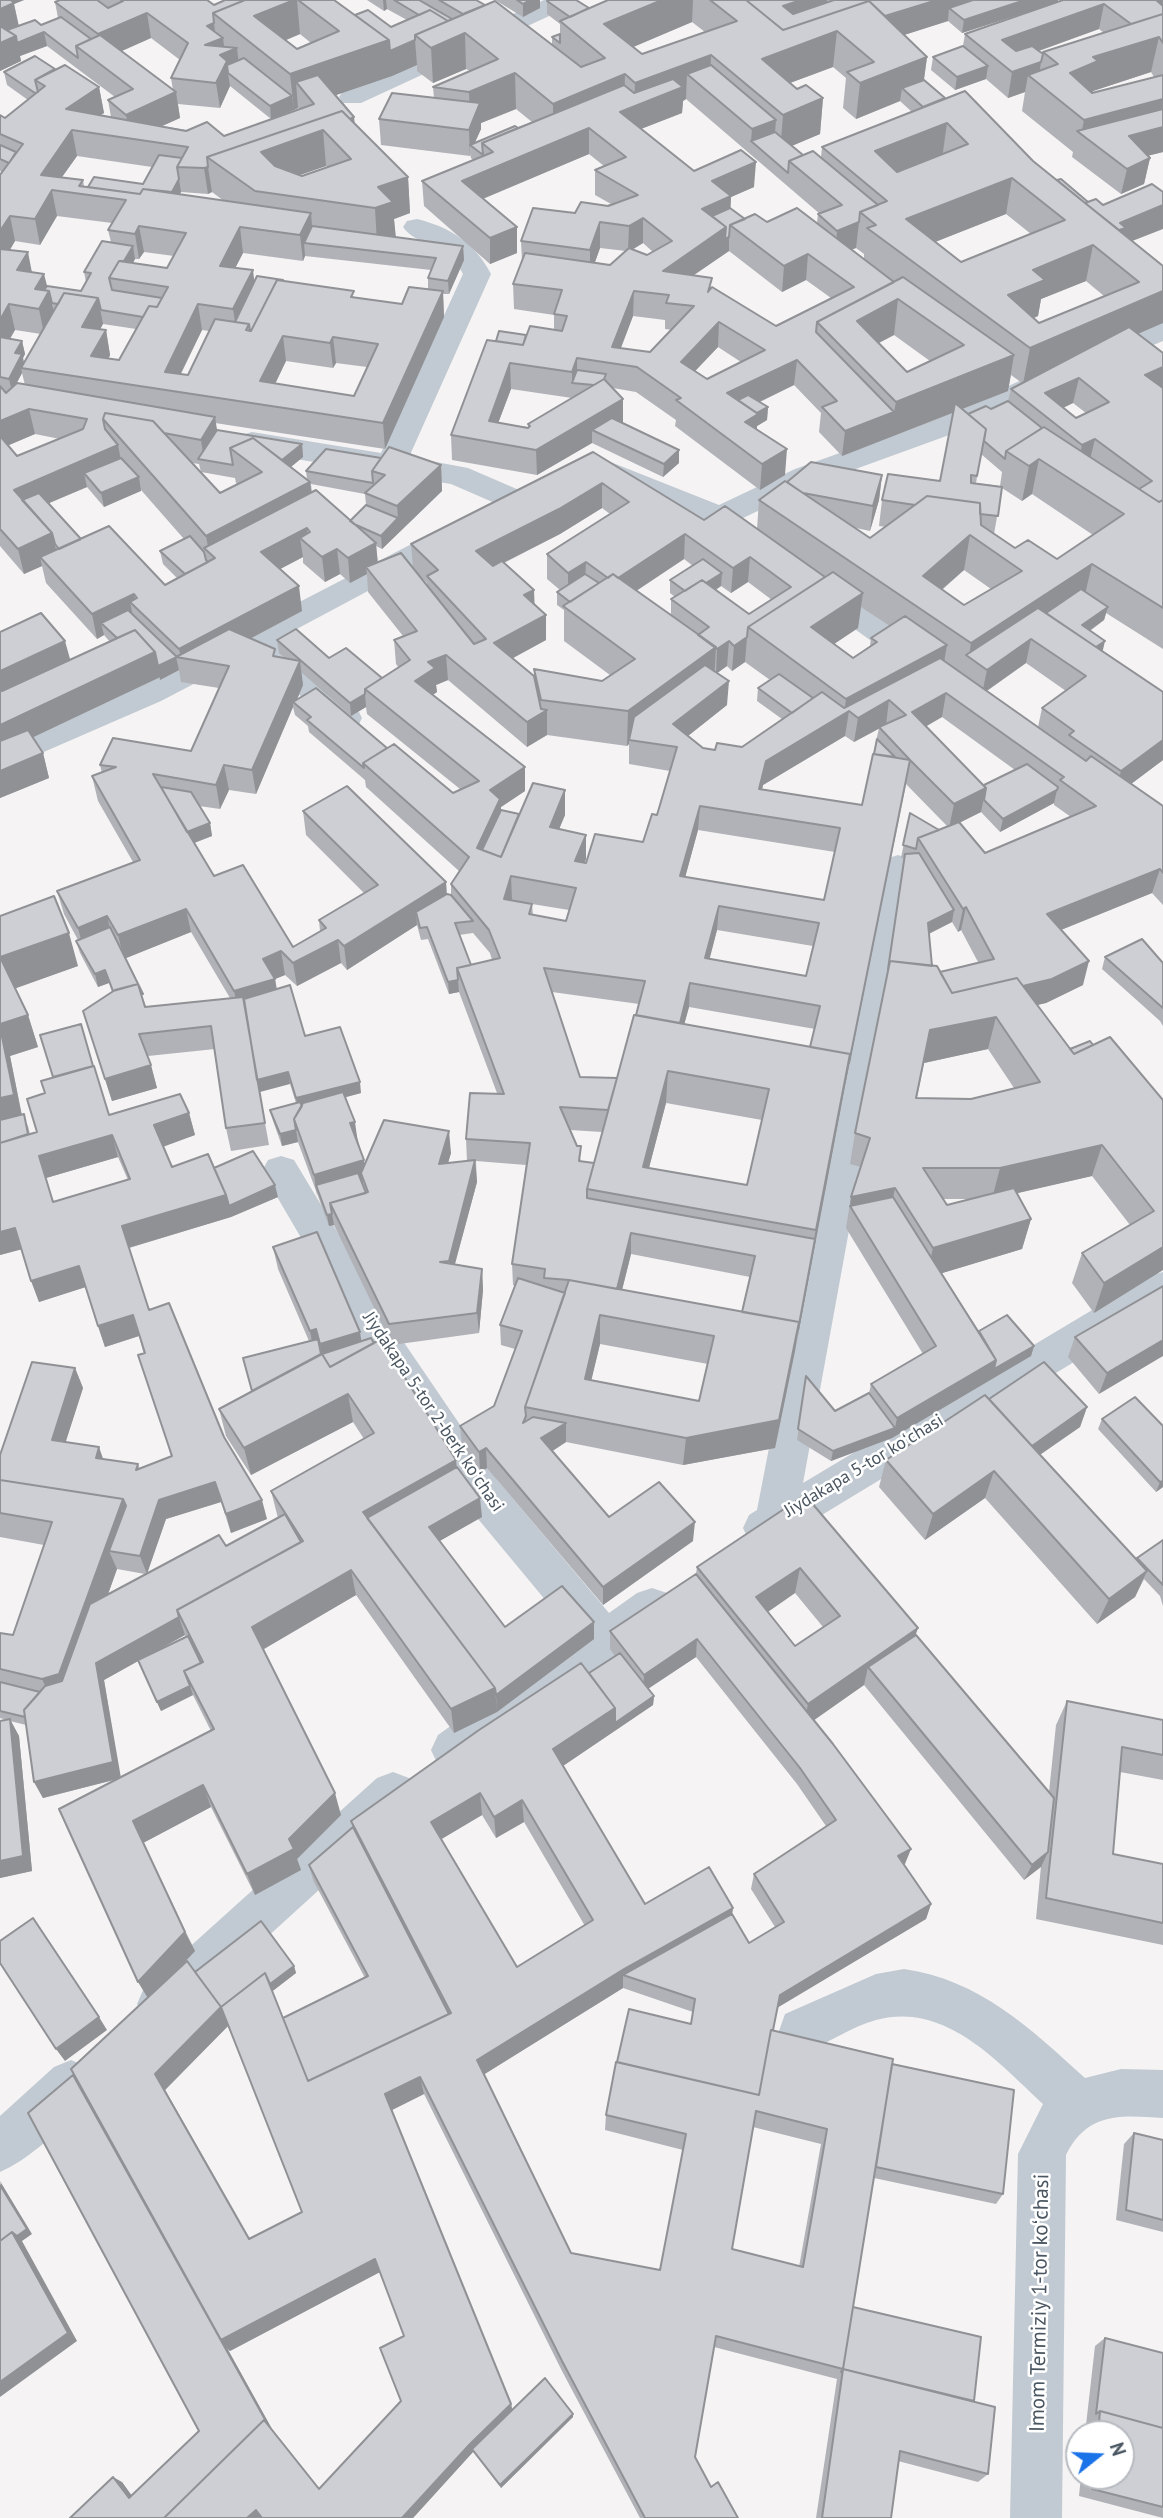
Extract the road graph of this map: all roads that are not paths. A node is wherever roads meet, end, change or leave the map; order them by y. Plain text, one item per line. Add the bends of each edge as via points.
1 (564, 0) edge
2 (352, 97) dead end
3 (417, 227) dead end
4 (1163, 331) edge
5 (229, 438) edge
6 (391, 464) junction
7 (576, 470) edge
8 (720, 517) junction
9 (258, 639) junction
10 (944, 677) edge
11 (345, 718) edge
12 (0, 759) edge
13 (898, 868) dead end
14 (281, 1171) dead end
15 (1163, 1289) edge
16 (776, 1520) junction
17 (731, 1552) edge
18 (685, 1584) edge
19 (605, 1639) junction
20 (135, 2027) edge
21 (802, 2031) dead end
22 (104, 2055) edge
23 (1163, 2094) edge
24 (1077, 2104) junction
25 (0, 2148) edge
26 (1036, 2518) edge

1 - 2 street
3 - 6 street via 455,243 470,257 477,274
4 - 8 street via 953,423 806,476
5 - 6 street
6 - 9 street via 527,494
7 - 8 street via 593,467 614,473
8 - 10 street
9 - 11 street
9 - 12 street via 150,694
13 - 16 street
14 - 19 street, Jiydakapa 5-tor 2-berk koʻchasi via 391,1356 484,1495
15 - 16 street, Jiydakapa 5-tor koʻchasi
16 - 17 street, Jiydakapa 5-tor koʻchasi
18 - 19 street
19 - 20 street via 377,1804
21 - 24 street via 878,1996 915,1993 950,2001 985,2022
22 - 25 street
23 - 24 street via 1101,2095
24 - 26 street, Imom Termiziy 1-tor koʻchasi via 1059,2120 1042,2154

